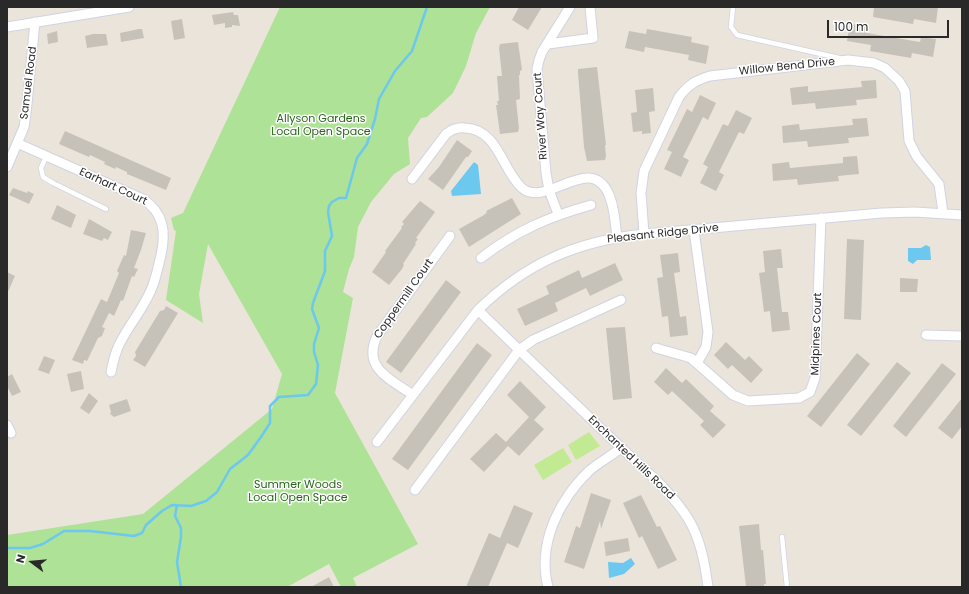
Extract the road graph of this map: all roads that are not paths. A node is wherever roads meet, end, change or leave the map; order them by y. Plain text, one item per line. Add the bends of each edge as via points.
1 (129, 7) edge
2 (570, 7) edge
3 (590, 7) edge
4 (732, 7) edge
5 (35, 22) junction
6 (7, 26) edge
7 (548, 44) junction
8 (848, 60) junction
9 (18, 143) junction
10 (46, 157) junction
11 (7, 167) edge
12 (412, 179) dead end
13 (549, 190) junction
14 (591, 205) dead end
15 (106, 209) dead end
16 (943, 213) junction
17 (558, 214) junction
18 (962, 215) edge
19 (821, 218) junction
20 (694, 230) junction
21 (644, 234) junction
22 (450, 236) dead end
23 (617, 237) junction
24 (480, 258) dead end
25 (621, 300) dead end
26 (478, 310) junction
27 (926, 335) dead end
28 (962, 336) edge
29 (656, 348) dead end
30 (519, 350) junction
31 (697, 363) junction
32 (111, 372) dead end
33 (413, 395) junction
34 (377, 442) dead end
35 (621, 448) junction
36 (415, 490) dead end
37 (782, 537) dead end
38 (548, 587) edge
39 (708, 587) edge
40 (787, 587) edge

1 - 5 street
2 - 7 street, River Way Court
3 - 7 street via 593,38
4 - 8 lane via 731,27 737,35
5 - 6 street
5 - 9 street, Samuel Road via 26,114
7 - 13 street, River Way Court via 538,60 537,80
8 - 16 street, Willow Bend Drive via 879,65 900,81 907,102 909,141 917,157 939,184
8 - 21 street, Willow Bend Drive via 710,76 688,86 679,97 644,171 640,193
9 - 10 street, Earhart Court
9 - 11 street, Samuel Road
10 - 15 lane via 41,168 43,177
10 - 32 street, Earhart Court via 143,199 157,211 161,219 164,236 155,278 144,304 119,344
12 - 13 street via 446,134 452,129 469,128 485,135 492,142 522,188 533,192
13 - 17 street, River Way Court
13 - 23 street via 582,178 599,182 609,194
14 - 17 street
16 - 18 street, Pleasant Ridge Drive
16 - 19 street, Pleasant Ridge Drive via 882,212
17 - 24 street via 516,234
19 - 20 street, Pleasant Ridge Drive
19 - 31 street, Midpines Court via 816,378 810,392 800,398 748,401 733,395
20 - 21 street, Pleasant Ridge Drive
20 - 31 street via 708,332 706,347
21 - 23 street, Pleasant Ridge Drive
22 - 33 street, Coppermill Court via 373,344 372,352 377,368
23 - 26 street, Pleasant Ridge Drive via 586,244 542,262 500,290
25 - 30 street via 533,340
26 - 30 street, Enchanted Hills Road
26 - 33 street, Pleasant Ridge Drive
27 - 28 street
29 - 31 street, Midpines Court via 691,358
30 - 35 street, Enchanted Hills Road
30 - 36 street
33 - 34 street, Pleasant Ridge Drive
35 - 38 street via 585,476 564,502 556,517 547,547
35 - 39 street, Enchanted Hills Road via 676,501 689,522 703,555
37 - 40 lane

